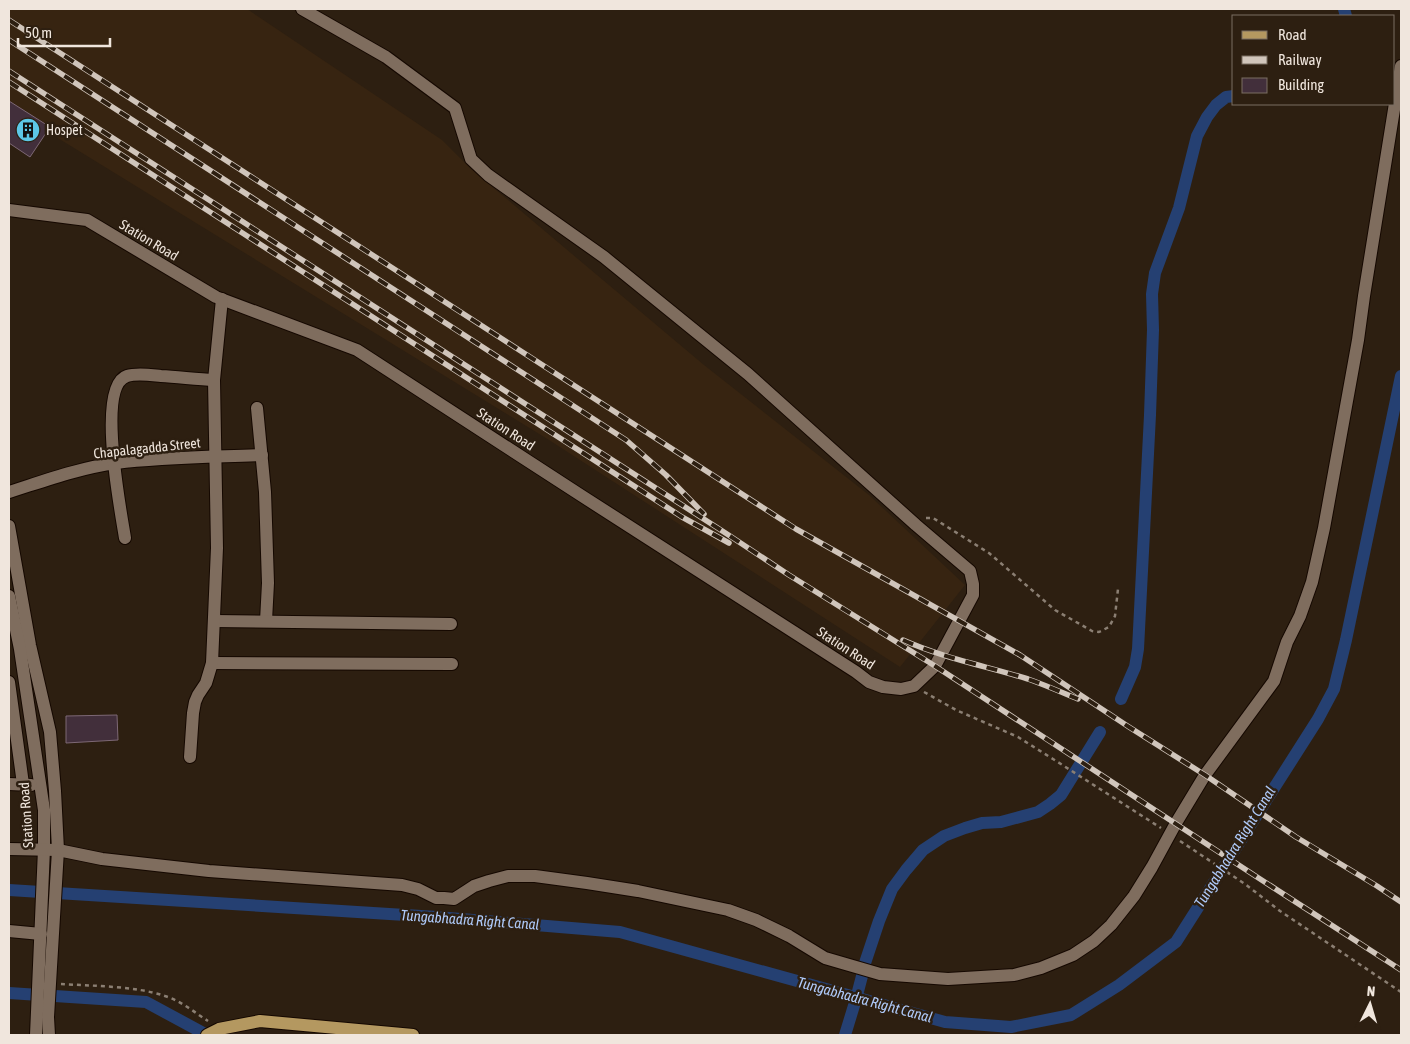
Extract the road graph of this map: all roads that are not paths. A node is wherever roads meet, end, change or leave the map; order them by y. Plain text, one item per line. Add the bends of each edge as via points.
1 (302, 9) edge
2 (1401, 66) edge
3 (1395, 103) edge
4 (1395, 105) edge
5 (9, 210) edge
6 (222, 299) junction
7 (214, 380) junction
8 (257, 408) dead end
9 (262, 455) junction
10 (216, 457) junction
11 (115, 463) junction
12 (9, 492) edge
13 (9, 526) edge
14 (125, 538) dead end
15 (9, 596) edge
16 (214, 621) junction
17 (266, 621) junction
18 (451, 624) dead end
19 (212, 663) junction
20 (452, 664) dead end
21 (9, 682) edge
22 (190, 757) dead end
23 (40, 783) junction
24 (9, 784) edge
25 (23, 784) junction
26 (9, 849) edge
27 (44, 854) junction
28 (58, 855) junction
29 (9, 931) edge
30 (41, 934) junction
31 (46, 987) junction
32 (42, 1017) junction
33 (213, 1032) edge
34 (36, 1035) edge
35 (49, 1035) edge
36 (233, 1035) edge
37 (413, 1035) edge

1 - 6 street, Station Road via 386,57 455,108 471,159 488,175 604,257 748,374 970,571 973,595 935,666 914,686 901,689 869,682 357,350
2 - 3 street
4 - 28 street via 1326,518 1312,582 1300,616 1274,681 1205,774 1134,896 1110,925 1073,955 1014,975 948,979 880,974 825,958 789,936 728,910 587,882 508,876 474,886 454,898 436,898 402,884 209,871
5 - 6 street, Station Road via 87,220
6 - 7 street
7 - 10 street
7 - 11 street via 139,375 120,380 112,408
8 - 9 street
9 - 10 street, Chapalagadda Street
9 - 17 street via 268,583
10 - 11 street, Chapalagadda Street
10 - 16 street
11 - 12 street, Chapalagadda Street
11 - 14 street
13 - 28 street via 30,645 50,732
15 - 23 street, Station Road
16 - 17 street
16 - 19 street
17 - 18 street
19 - 20 street
19 - 22 street via 193,713
21 - 25 street
23 - 25 street
23 - 27 street, Station Road
24 - 25 street
26 - 27 street
27 - 28 street
27 - 30 street, Station Road
28 - 31 street
29 - 30 street
30 - 31 street, Station Road
31 - 32 street
32 - 34 street
32 - 35 street
33 - 36 street
33 - 37 main road via 260,1021

